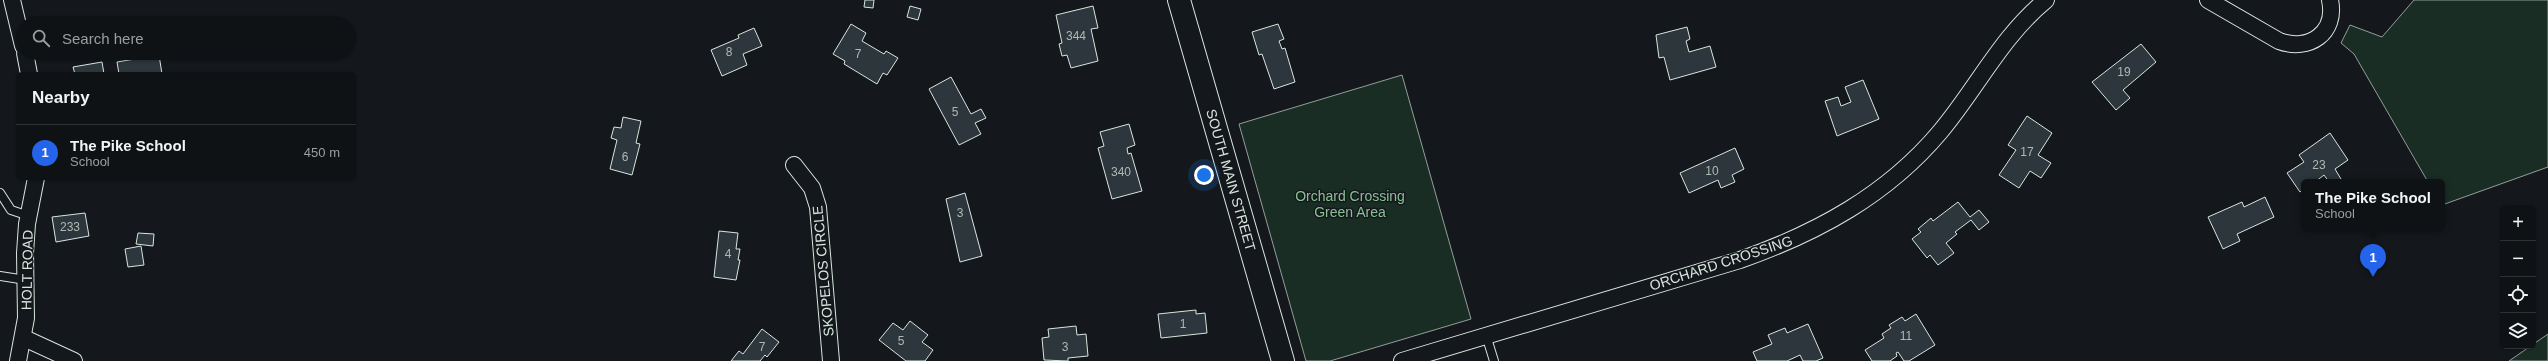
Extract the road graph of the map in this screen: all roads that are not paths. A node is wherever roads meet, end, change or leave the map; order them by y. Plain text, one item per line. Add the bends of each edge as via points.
1 (12, 0) edge
2 (1178, 0) edge
3 (2046, 0) edge
4 (2208, 0) edge
5 (2330, 0) edge
6 (16, 17) edge
7 (26, 60) edge
8 (29, 72) edge
9 (794, 165) dead end
10 (36, 180) edge
11 (0, 193) edge
12 (29, 216) junction
13 (0, 276) edge
14 (26, 280) junction
15 (1486, 335) junction
16 (24, 338) junction
17 (18, 361) edge
18 (74, 361) edge
19 (831, 361) edge
20 (1284, 361) edge
21 (1402, 361) edge
22 (1494, 361) edge

1 - 6 street
2 - 20 main road, SOUTH MAIN STREET
3 - 15 street, ORCHARD CROSSING via 2011,33 1939,133 1878,192 1834,220 1783,245 1740,260
4 - 5 street via 2289,45 2312,42 2322,35 2329,25 2332,13
7 - 8 street
9 - 19 street, SKOPELOS CIRCLE via 812,188 818,207
10 - 12 street, HOLT ROAD
11 - 12 lane via 11,210
12 - 14 street, HOLT ROAD via 25,253
13 - 14 lane
14 - 16 street, HOLT ROAD
15 - 21 street, ORCHARD CROSSING
15 - 22 lane
16 - 17 street, HOLT ROAD
16 - 18 street

